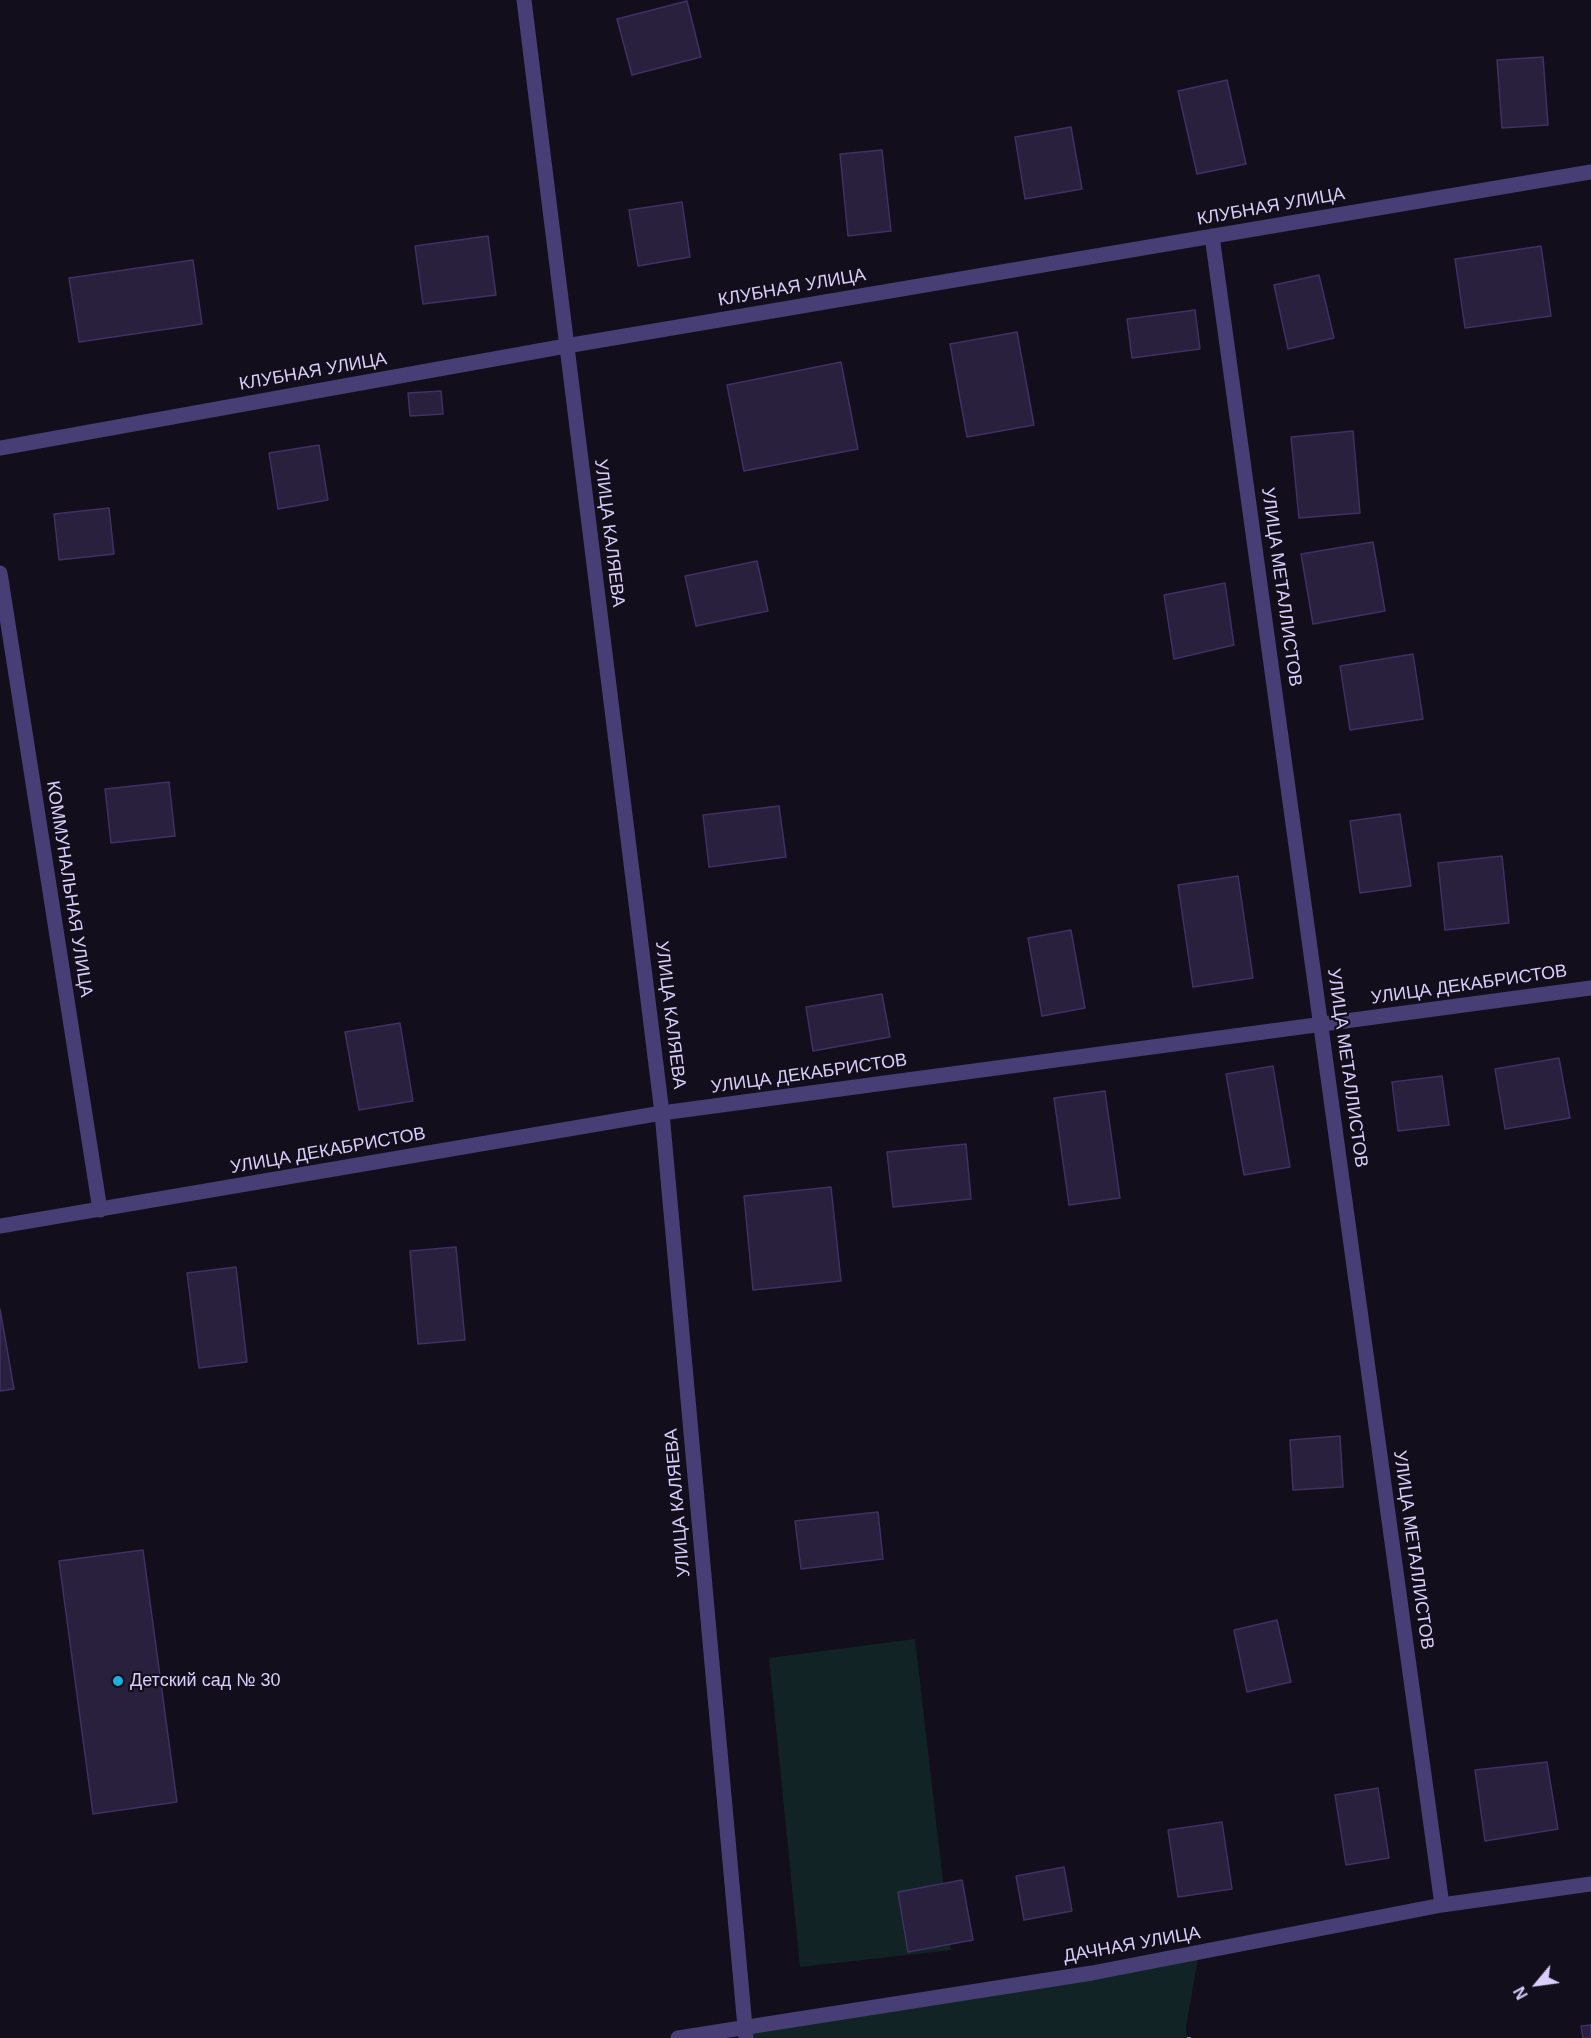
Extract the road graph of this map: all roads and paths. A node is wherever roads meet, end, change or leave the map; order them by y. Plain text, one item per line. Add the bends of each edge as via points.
1 (524, 0) edge
2 (1591, 172) edge
3 (1212, 236) junction
4 (566, 346) junction
5 (0, 448) edge
6 (0, 573) edge
7 (1591, 988) edge
8 (1322, 1025) junction
9 (662, 1113) junction
10 (100, 1210) junction
11 (0, 1226) edge
12 (1591, 1884) edge
13 (1442, 1905) junction
14 (746, 2034) edge
15 (678, 2038) edge

1 - 4 street, УЛИЦА КАЛЯЕВА
2 - 3 street, КЛУБНАЯ УЛИЦА
3 - 4 street, КЛУБНАЯ УЛИЦА
3 - 8 street, УЛИЦА МЕТАЛЛИСТОВ
4 - 5 street, КЛУБНАЯ УЛИЦА
4 - 9 street, УЛИЦА КАЛЯЕВА
6 - 10 street, КОММУНАЛЬНАЯ УЛИЦА
7 - 8 street, УЛИЦА ДЕКАБРИСТОВ
8 - 9 street, УЛИЦА ДЕКАБРИСТОВ
8 - 13 street, УЛИЦА МЕТАЛЛИСТОВ
9 - 10 street, УЛИЦА ДЕКАБРИСТОВ
9 - 14 street, УЛИЦА КАЛЯЕВА
10 - 11 street, УЛИЦА ДЕКАБРИСТОВ
12 - 13 street, ДАЧНАЯ УЛИЦА
13 - 14 street, ДАЧНАЯ УЛИЦА via 1092,1973
14 - 15 street, ДАЧНАЯ УЛИЦА

